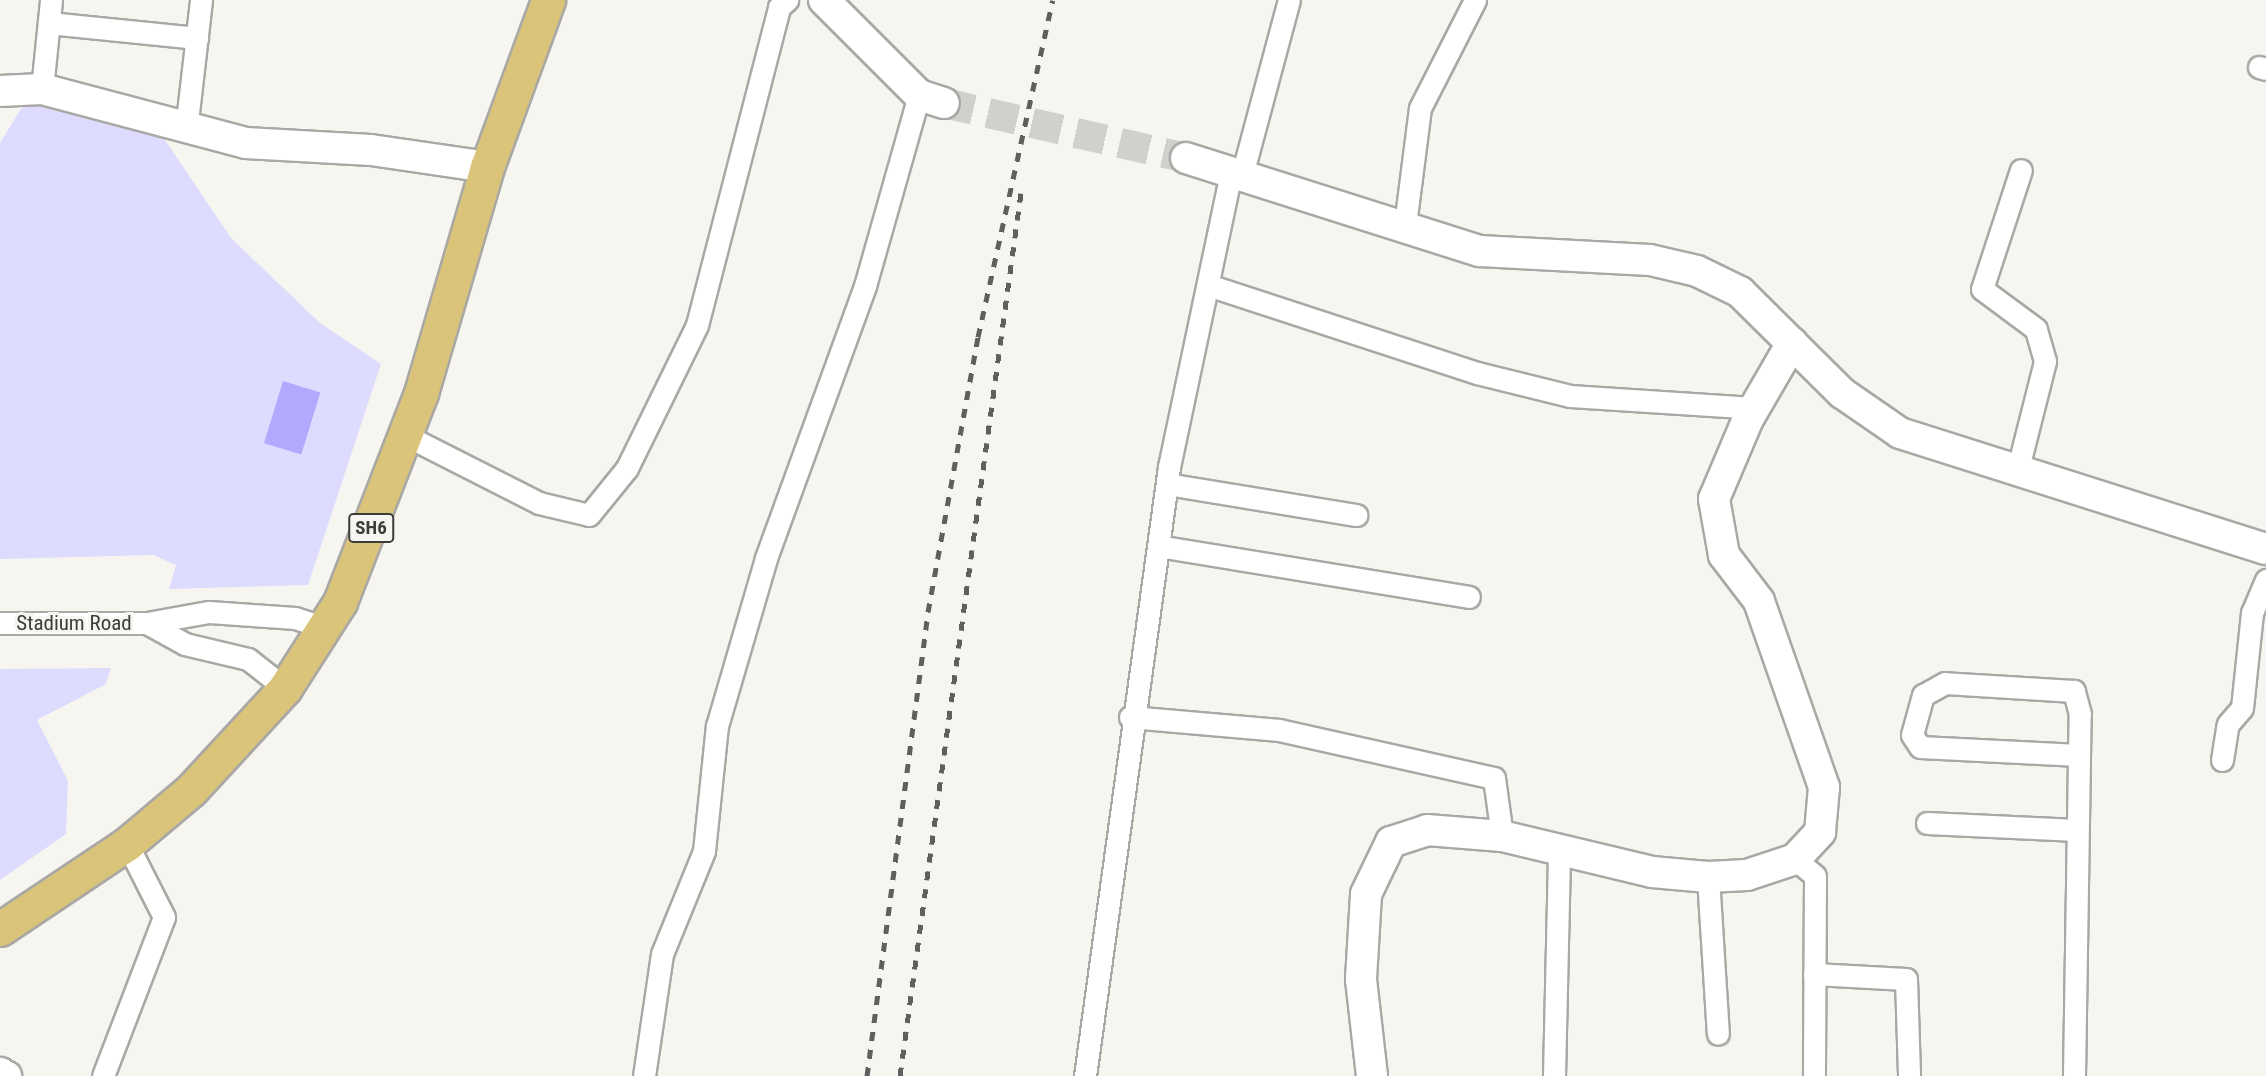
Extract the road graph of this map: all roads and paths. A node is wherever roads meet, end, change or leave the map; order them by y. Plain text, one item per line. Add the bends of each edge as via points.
1 (51, 0) edge
2 (201, 0) edge
3 (532, 0) edge
4 (548, 0) edge
5 (787, 0) edge
6 (824, 0) edge
7 (1289, 0) edge
8 (1475, 0) edge
9 (49, 23) junction
10 (197, 38) junction
11 (42, 89) junction
12 (0, 91) edge
13 (931, 99) joint
14 (187, 130) junction
15 (1186, 158) tunnel mouth
16 (480, 165) junction
17 (2021, 170) dead end
18 (1237, 174) junction
19 (1405, 225) junction
20 (1208, 285) junction
21 (1792, 343) junction
22 (1758, 408) junction
23 (405, 435) junction
24 (2017, 472) junction
25 (1167, 484) junction
26 (1356, 515) dead end
27 (1158, 546) junction
28 (2266, 549) edge
29 (2266, 580) edge
30 (1469, 597) dead end
31 (0, 623) edge
32 (147, 623) junction
33 (316, 625) junction
34 (278, 680) junction
35 (1130, 717) junction
36 (2079, 755) junction
37 (2222, 760) dead end
38 (1927, 823) dead end
39 (2077, 830) junction
40 (1502, 836) junction
41 (127, 845) junction
42 (1559, 851) junction
43 (1796, 859) junction
44 (1708, 877) junction
45 (0, 909) edge
46 (0, 929) edge
47 (1814, 974) junction
48 (1718, 1034) dead end
49 (0, 1073) edge
50 (6, 1076) edge
51 (103, 1076) edge
52 (644, 1076) edge
53 (1085, 1076) edge
54 (1372, 1076) edge
55 (1554, 1076) edge
56 (1814, 1076) edge
57 (1909, 1076) edge
58 (2074, 1076) edge

1 - 9 street
2 - 10 street
3 - 16 main road
4 - 16 main road, SH6
5 - 23 street via 779,8 697,326 627,468 589,515 539,503
6 - 13 street
7 - 18 street
8 - 19 street via 1420,108
9 - 10 street
9 - 11 street
10 - 14 street
11 - 12 street
11 - 14 street
13 - 52 street via 766,558 717,726 704,851 663,954
14 - 16 street via 246,143
15 - 18 street
16 - 23 main road, SH6
16 - 33 main road
17 - 24 street via 1982,289 2036,329 2045,361
18 - 19 street
18 - 20 street
19 - 21 street via 1430,240 1480,251 1650,260 1697,271 1740,292
20 - 22 street via 1477,373 1570,396
20 - 25 street
21 - 22 street
21 - 24 street via 1842,393 1900,433
22 - 43 street via 1714,499 1724,555 1759,601 1824,787 1820,832
23 - 33 main road, SH6
24 - 28 street
25 - 26 street
25 - 27 street
27 - 30 street
27 - 35 street
29 - 37 street via 2252,613 2242,708 2228,724
31 - 32 street, Stadium Road
32 - 33 street, Stadium Road via 209,612
32 - 34 street via 185,644 248,659
33 - 34 main road
34 - 41 main road via 191,790
34 - 45 main road via 151,801
35 - 40 street via 1279,730 1494,778
35 - 53 street
36 - 36 street via 1920,747 1912,735 1923,695 1944,683 2074,691
36 - 39 street
38 - 39 street
39 - 58 street
40 - 42 street
40 - 54 street via 1427,830 1391,842 1366,894 1361,979
41 - 46 main road
41 - 51 street via 164,917
42 - 44 street via 1651,872
42 - 55 street
43 - 44 street via 1747,875
43 - 47 street via 1815,876
44 - 48 street
47 - 56 street
47 - 57 street via 1906,979
49 - 50 street

